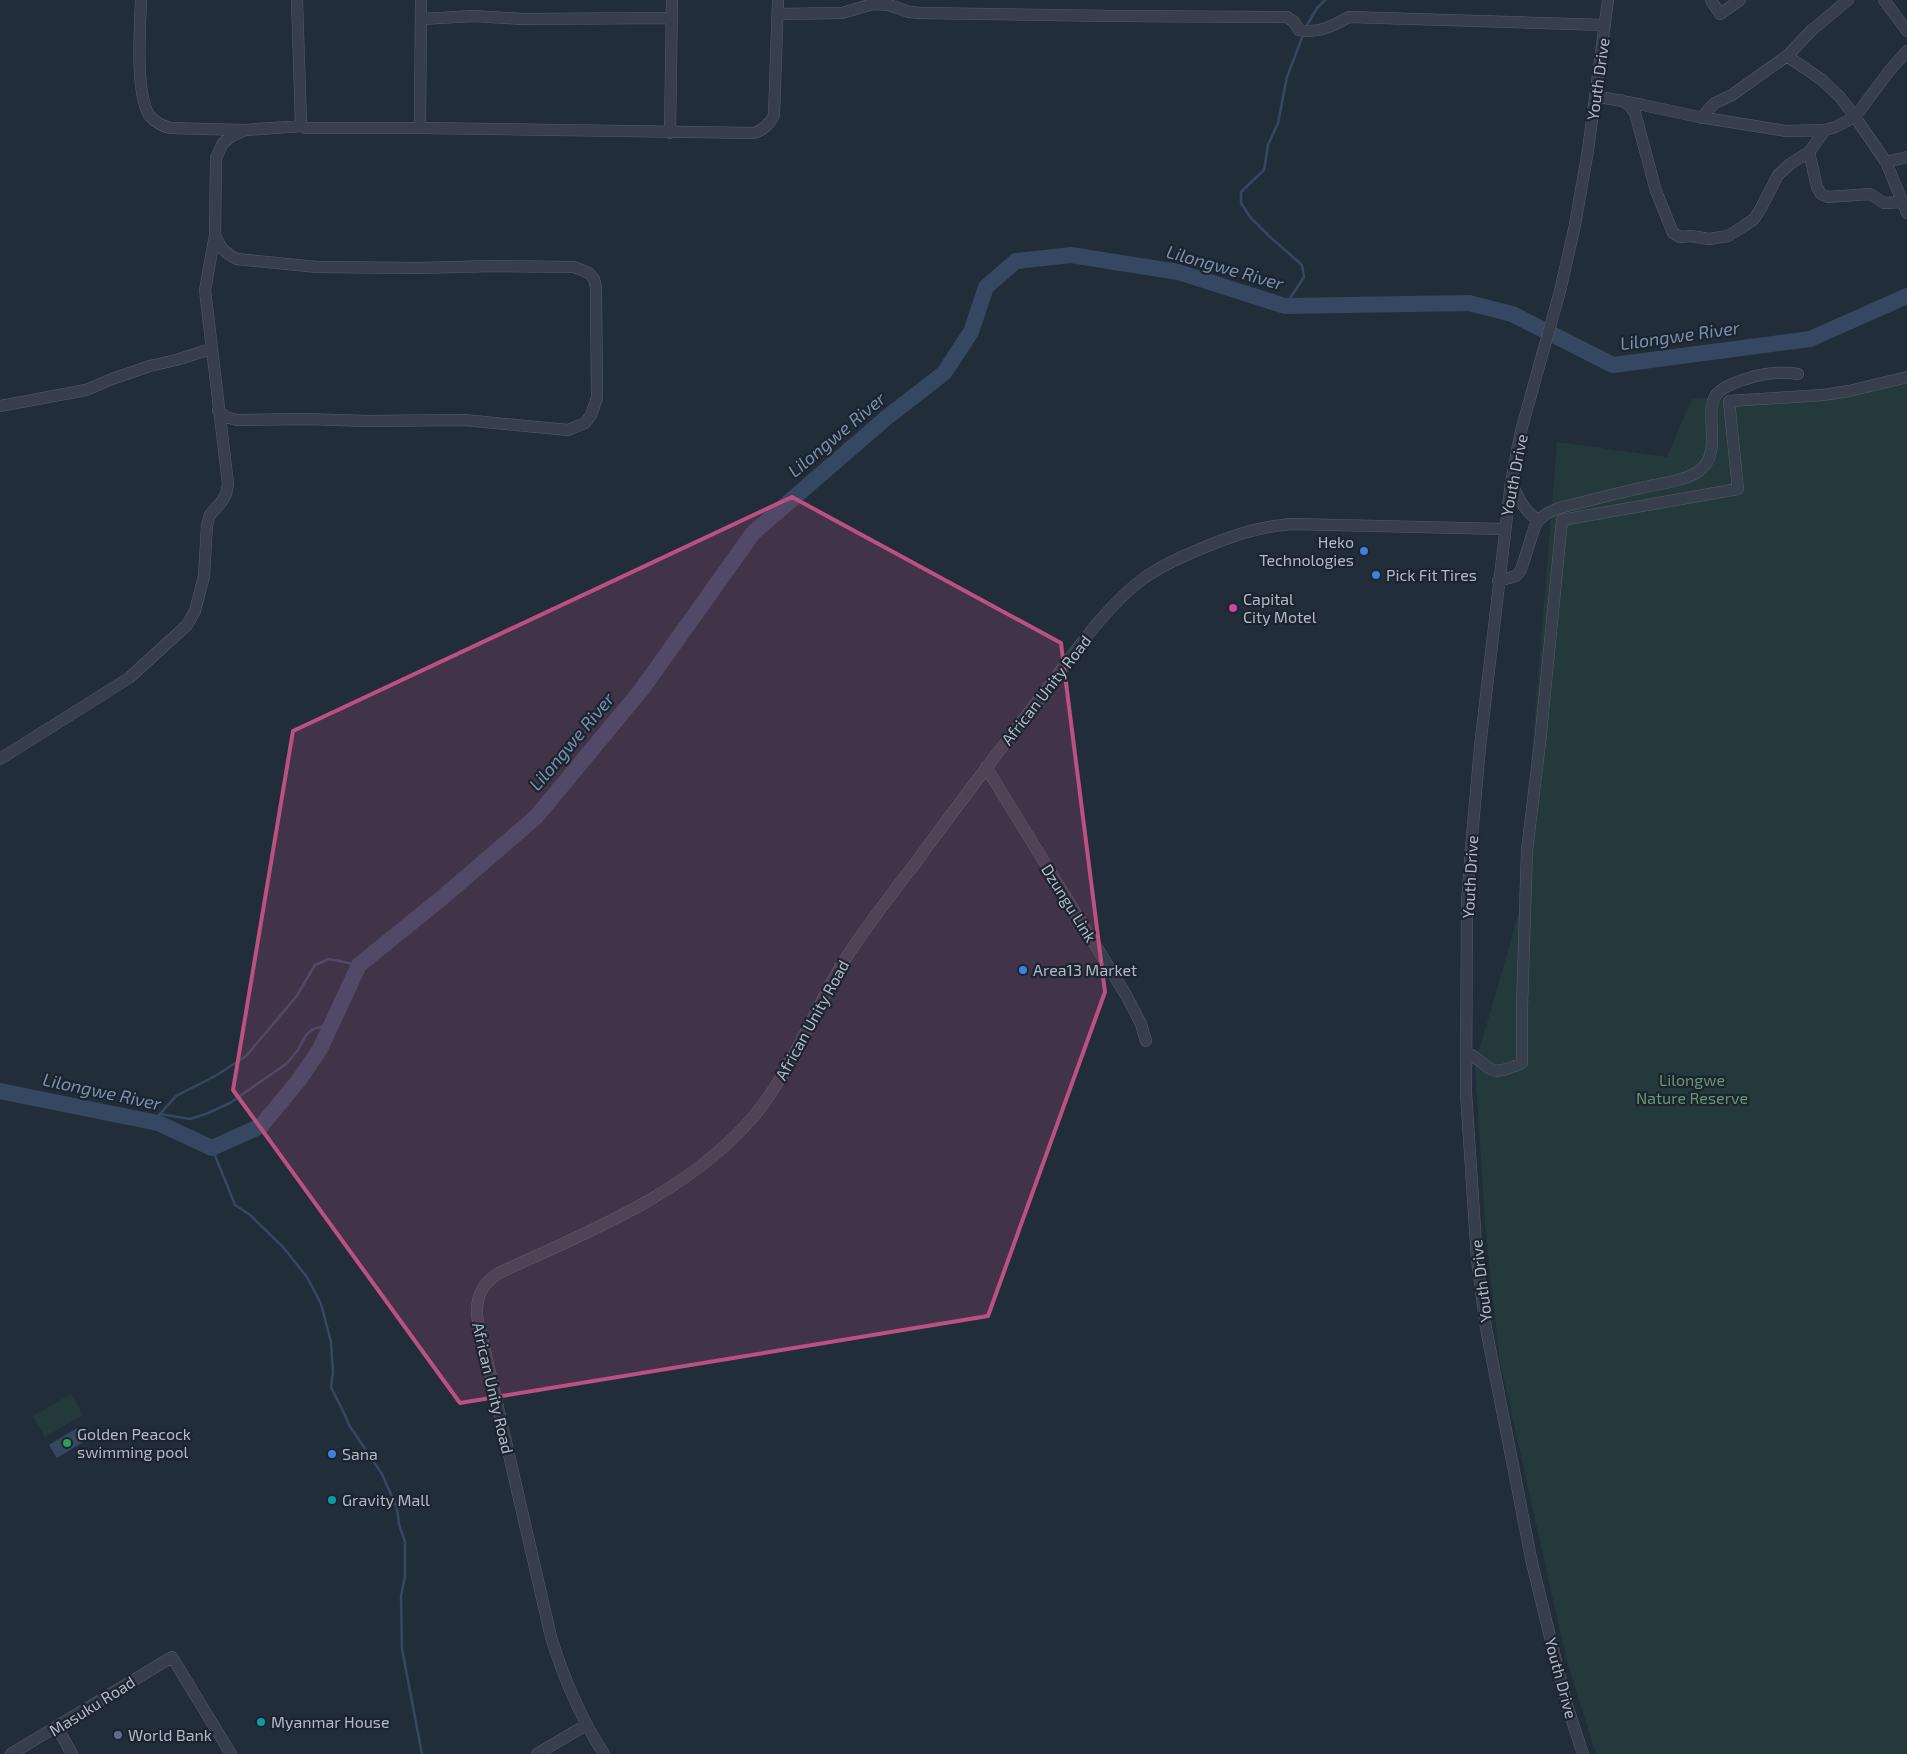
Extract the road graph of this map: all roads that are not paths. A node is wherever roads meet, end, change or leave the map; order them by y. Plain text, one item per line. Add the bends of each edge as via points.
1 (141, 0) edge
2 (297, 0) edge
3 (421, 0) edge
4 (672, 0) edge
5 (778, 0) edge
6 (1608, 0) edge
7 (1711, 0) edge
8 (1740, 0) edge
9 (1848, 0) edge
10 (1884, 0) edge
11 (778, 14) junction
12 (672, 18) junction
13 (422, 19) junction
14 (1605, 25) junction
15 (1907, 31) edge
16 (1907, 52) edge
17 (1787, 56) junction
18 (1595, 96) junction
19 (1621, 100) junction
20 (1855, 117) junction
21 (1702, 118) junction
22 (303, 126) junction
23 (197, 128) junction
24 (420, 128) junction
25 (245, 130) junction
26 (1825, 130) junction
27 (670, 132) junction
28 (218, 151) junction
29 (1809, 152) junction
30 (1907, 157) edge
31 (1886, 162) junction
32 (1902, 202) junction
33 (1907, 213) edge
34 (215, 235) junction
35 (211, 349) junction
36 (1798, 374) dead end
37 (1907, 377) edge
38 (0, 406) edge
39 (218, 410) junction
40 (1510, 482) junction
41 (1538, 520) junction
42 (1504, 529) junction
43 (1498, 581) junction
44 (0, 759) edge
45 (986, 768) junction
46 (1146, 1041) dead end
47 (1467, 1052) junction
48 (586, 1725) junction
49 (57, 1727) junction
50 (11, 1754) edge
51 (72, 1754) edge
52 (231, 1754) edge
53 (536, 1754) edge
54 (604, 1754) edge
55 (1583, 1754) edge

1 - 23 street via 141,84 145,107 162,126
2 - 22 street
3 - 13 street
4 - 12 street
5 - 11 street
6 - 14 street, Youth Drive
7 - 8 street via 1720,14
9 - 17 street
10 - 15 street
11 - 14 street via 842,13 873,4 920,13 1287,17 1304,31 1324,30 1349,17
11 - 27 street via 774,115 770,122 754,133
12 - 13 street via 523,19 474,16
12 - 27 street
13 - 24 street
14 - 18 street, Youth Drive
16 - 20 street
17 - 20 street via 1822,80
17 - 21 street via 1715,104
18 - 19 street
18 - 40 street, Youth Drive via 1575,225
19 - 21 street
19 - 29 street via 1634,113 1656,192 1676,236 1708,239 1728,236 1744,226 1754,219 1778,175
20 - 26 street
20 - 31 street
21 - 26 street via 1786,131
22 - 24 street
22 - 25 street
23 - 25 street
23 - 28 street via 212,136
24 - 27 street
25 - 28 street via 228,139
26 - 29 street
28 - 34 street
29 - 32 street via 1817,187 1828,198 1870,194 1884,203
30 - 31 street
31 - 32 street
32 - 33 street
34 - 35 street via 205,290
34 - 39 street via 226,254 237,259 317,267 574,267 589,273 594,280 596,298 597,398 591,415 578,428 568,430 464,420 237,420
35 - 38 street via 150,366 86,390
35 - 39 street
36 - 41 street via 1766,372 1725,388 1715,396 1710,455 1700,470 1669,482 1559,508
37 - 47 street via 1823,395 1729,401 1738,489 1562,520 1527,850 1522,1063 1497,1071
39 - 44 street via 228,484 222,501 210,514 204,576 188,625 130,678
40 - 41 street via 1530,515
40 - 42 street, Youth Drive
41 - 43 street via 1521,570 1516,576
42 - 43 street, Youth Drive
42 - 45 street, African Unity Road via 1292,524 1250,531 1177,560 1144,578 1113,607
43 - 47 street, Youth Drive via 1470,848
45 - 46 street, Dzungu Link via 1126,995
45 - 48 street, African Unity Road via 860,937 773,1090 745,1125 704,1164 663,1192 499,1274 490,1279 480,1292 477,1316 551,1637 560,1667
47 - 55 street, Youth Drive via 1471,1175 1486,1328 1532,1563 1566,1702
48 - 53 street
48 - 54 street, African Unity Road
49 - 50 street, Masuku Road
49 - 51 street
49 - 52 street, Masuku Road via 172,1657

